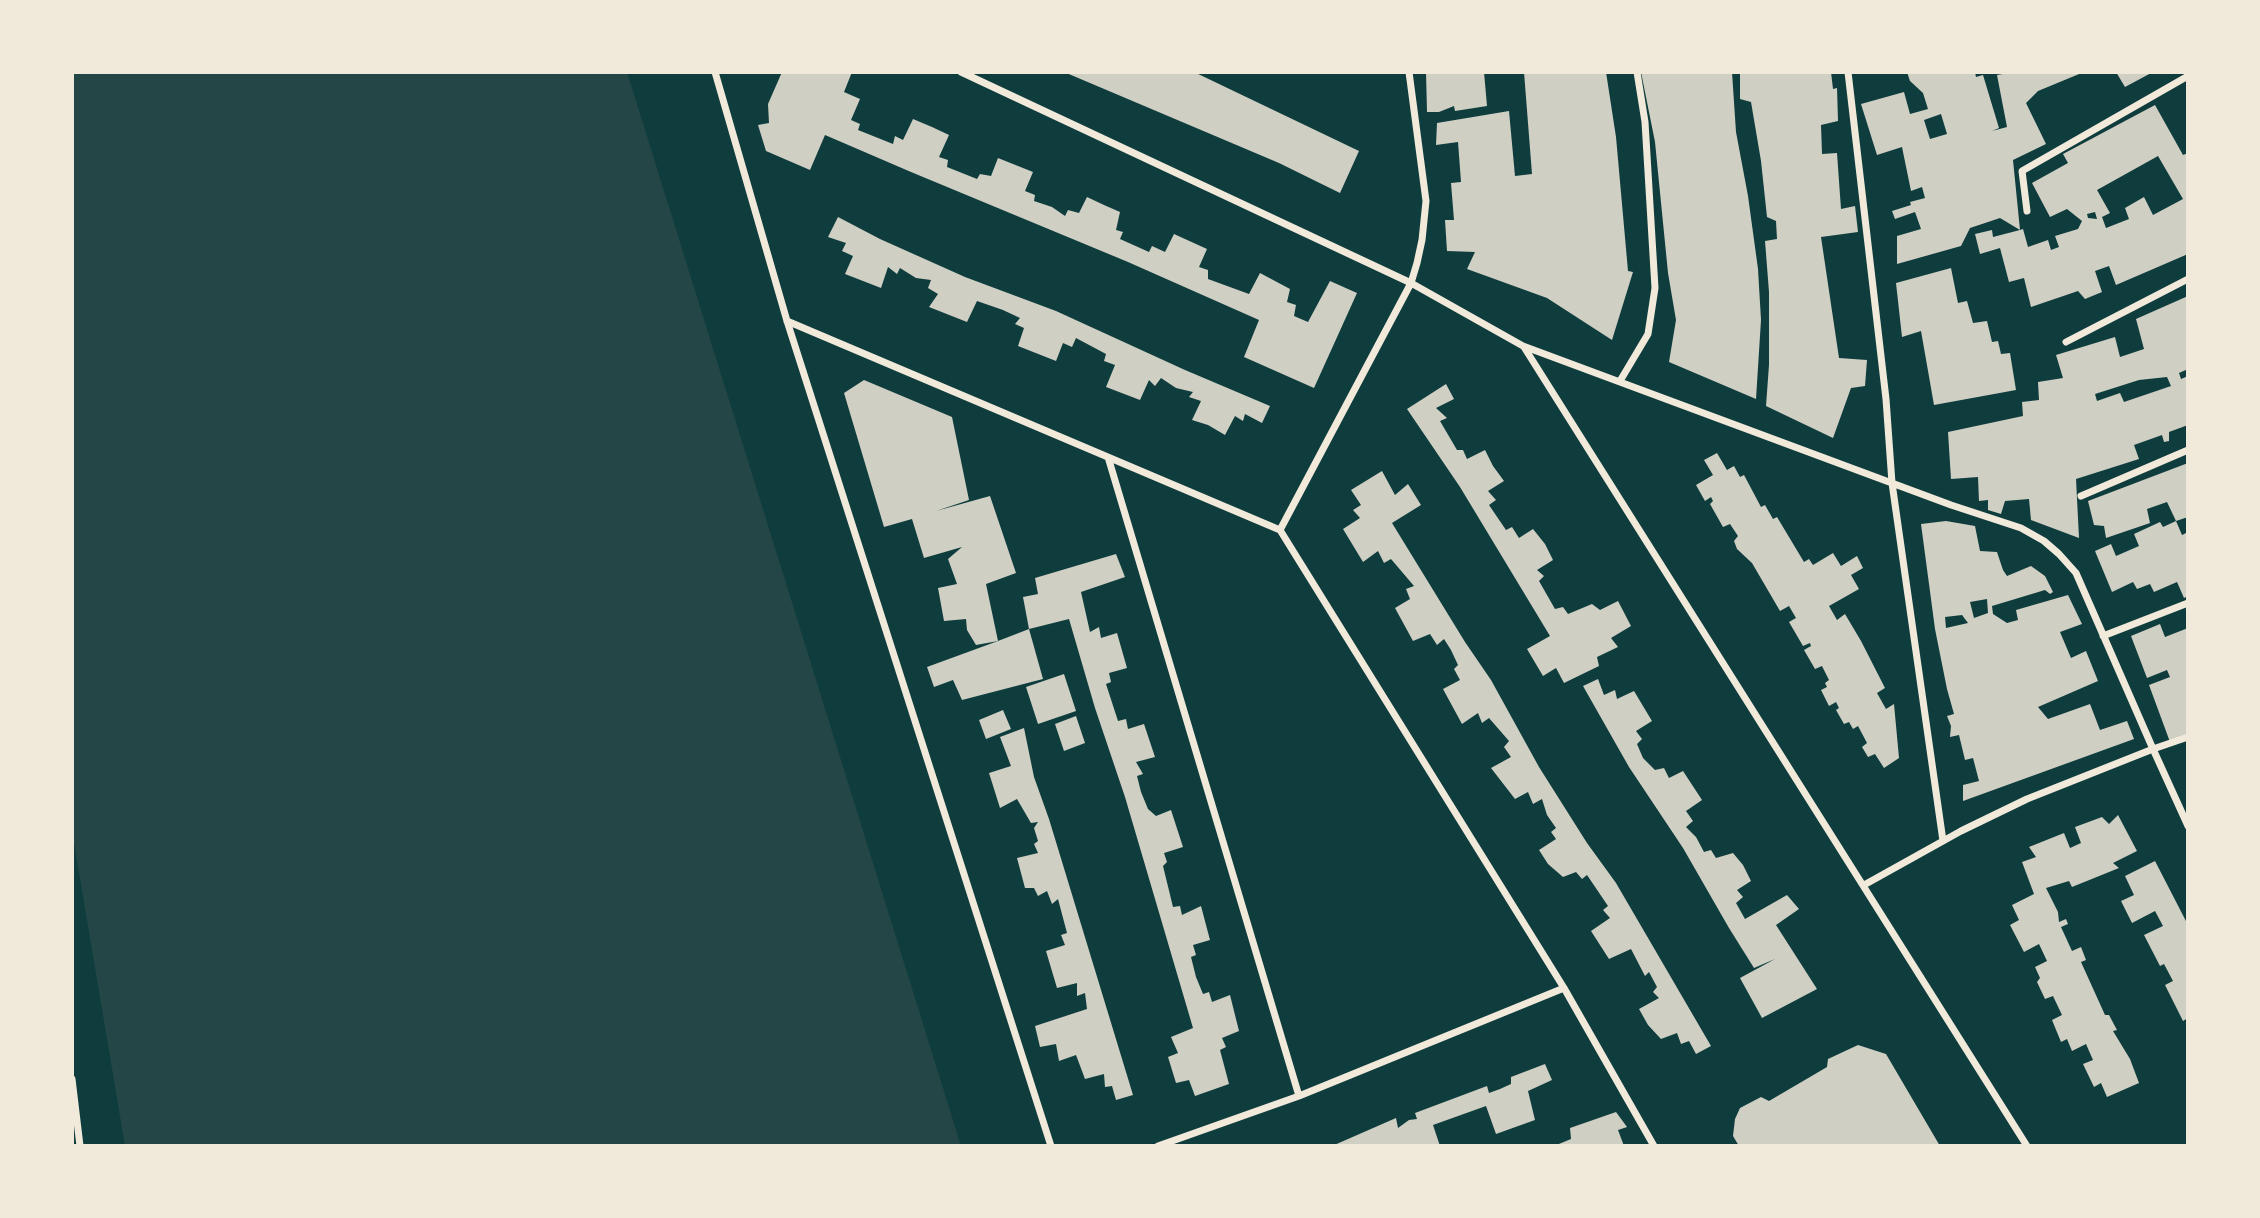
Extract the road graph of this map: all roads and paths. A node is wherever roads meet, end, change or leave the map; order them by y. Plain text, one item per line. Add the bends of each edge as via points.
1 (715, 72) edge
2 (961, 72) edge
3 (1409, 72) edge
4 (1636, 72) edge
5 (1848, 72) edge
6 (2188, 76) edge
7 (2026, 211) dead end
8 (2188, 279) edge
9 (1411, 283) junction
10 (787, 321) junction
11 (2066, 342) dead end
12 (1523, 346) junction
13 (1620, 381) junction
14 (2188, 450) edge
15 (1108, 457) junction
16 (1892, 483) junction
17 (2081, 496) dead end
18 (1280, 530) junction
19 (2188, 603) edge
20 (2103, 636) junction
21 (2188, 737) edge
22 (2153, 750) junction
23 (2188, 826) edge
24 (1944, 841) junction
25 (1864, 886) junction
26 (1564, 988) junction
27 (72, 1079) edge
28 (1299, 1096) junction
29 (74, 1119) edge
30 (80, 1146) edge
31 (1051, 1146) edge
32 (1158, 1146) edge
33 (1654, 1146) edge
34 (2027, 1146) edge

1 - 10 street
2 - 9 street
3 - 9 street via 1426,201
4 - 13 street via 1645,122 1655,288 1648,334
5 - 16 street
6 - 7 street via 2022,171
8 - 11 street
9 - 12 street
9 - 18 street
10 - 15 street
10 - 31 street
12 - 13 street
12 - 25 street
13 - 16 street
14 - 17 street
15 - 18 street
15 - 28 street
16 - 20 street via 2021,528 2044,541 2076,573
16 - 24 street
18 - 26 street
19 - 20 street
20 - 22 street
21 - 22 street
22 - 23 street
22 - 24 street via 2027,799
24 - 25 street
25 - 34 street
26 - 28 street
26 - 33 street
27 - 29 street
28 - 32 street
29 - 30 street

